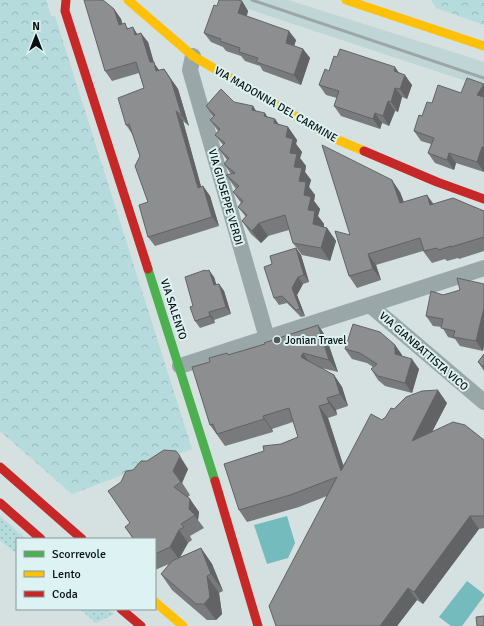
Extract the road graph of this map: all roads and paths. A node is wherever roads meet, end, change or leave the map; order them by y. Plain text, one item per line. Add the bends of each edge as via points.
1 (66, 0) edge
2 (128, 0) edge
3 (346, 0) edge
4 (484, 46) edge
5 (193, 56) junction
6 (484, 199) edge
7 (484, 268) edge
8 (371, 306) junction
9 (267, 338) junction
10 (180, 366) junction
11 (484, 402) edge
12 (0, 467) edge
13 (0, 503) edge
14 (40, 538) edge
15 (81, 538) edge
16 (156, 603) edge
17 (122, 610) edge
18 (141, 626) edge
19 (183, 626) edge
20 (258, 626) edge

1 - 10 street, VIA SALENTO via 65,11
2 - 5 street, VIA MADONNA DEL CARMINE
3 - 4 street
5 - 6 street, VIA MADONNA DEL CARMINE via 331,137
5 - 9 street, VIA GIUSEPPE VERDI via 190,70
7 - 8 street
8 - 9 street, VIA GIANBATTISTA VICO
8 - 11 street, VIA GIANBATTISTA VICO
9 - 10 street, VIA GIANBATTISTA VICO
10 - 20 street, VIA SALENTO
12 - 15 street
13 - 14 street
16 - 19 street
17 - 18 street

